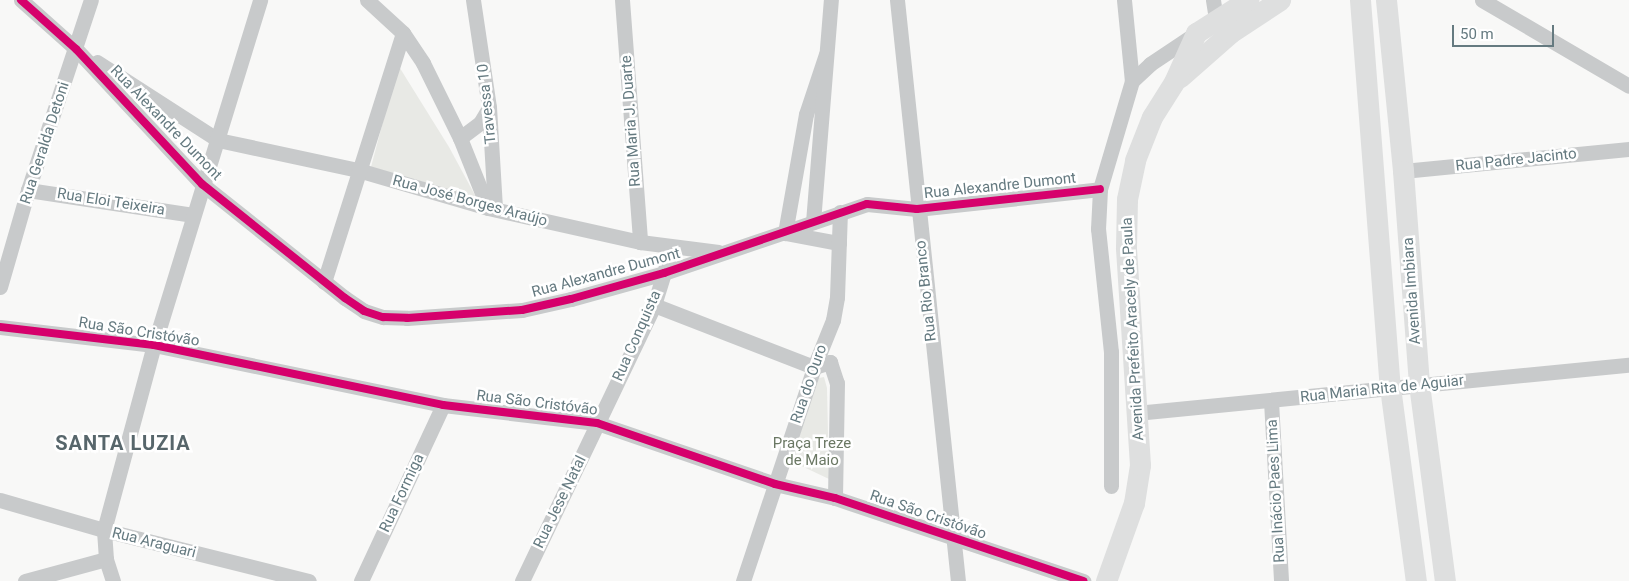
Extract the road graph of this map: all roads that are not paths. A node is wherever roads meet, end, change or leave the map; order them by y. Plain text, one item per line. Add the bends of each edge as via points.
1 (21, 0) edge
2 (91, 0) edge
3 (260, 0) edge
4 (367, 0) edge
5 (473, 0) edge
6 (622, 0) edge
7 (831, 0) edge
8 (897, 0) edge
9 (1124, 0) edge
10 (1248, 0) edge
11 (1280, 0) edge
12 (1360, 0) edge
13 (1386, 0) edge
14 (1482, 0) edge
15 (1215, 9) edge
16 (403, 32) junction
17 (1196, 33) junction
18 (76, 49) junction
19 (826, 54) junction
20 (1132, 81) junction
21 (1174, 82) junction
22 (1629, 86) edge
23 (489, 108) junction
24 (460, 138) junction
25 (218, 140) junction
26 (1629, 149) edge
27 (358, 170) junction
28 (1403, 171) junction
29 (202, 184) junction
30 (1100, 189) junction
31 (28, 190) junction
32 (491, 208) junction
33 (917, 208) junction
34 (840, 212) junction
35 (194, 215) junction
36 (813, 222) junction
37 (785, 233) junction
38 (640, 242) junction
39 (839, 243) junction
40 (672, 247) junction
41 (724, 253) junction
42 (664, 272) junction
43 (324, 282) junction
44 (0, 288) edge
45 (654, 305) junction
46 (0, 326) edge
47 (154, 345) junction
48 (1629, 364) edge
49 (814, 368) junction
50 (1419, 384) junction
51 (1390, 387) junction
52 (1271, 401) junction
53 (443, 405) junction
54 (1136, 413) junction
55 (597, 423) junction
56 (775, 484) junction
57 (1111, 486) dead end
58 (835, 498) junction
59 (0, 500) edge
60 (104, 530) junction
61 (954, 539) junction
62 (106, 559) junction
63 (25, 581) edge
64 (113, 581) edge
65 (309, 581) edge
66 (361, 581) edge
67 (522, 581) edge
68 (743, 581) edge
69 (958, 581) edge
70 (1083, 581) edge
71 (1106, 581) edge
72 (1281, 581) edge
73 (1416, 581) edge
74 (1445, 581) edge

1 - 18 street, Rua Alexandre Dumont
2 - 18 street, Rua Geralda Detoni
3 - 25 street
4 - 16 street
5 - 23 street, Travessa 10
6 - 38 street, Rua Maria J. Duarte
7 - 19 street
8 - 33 street, Rua Rio Branco
9 - 20 street
10 - 15 main road
11 - 21 main road, Avenida Prefeito Aracely de Paula via 1230,33
12 - 51 main road, Avenida Imbiara
13 - 28 main road, Avenida Imbiara
14 - 22 street
15 - 17 main road
16 - 24 street via 423,63
16 - 27 street
17 - 20 street via 1150,64
17 - 21 main road, Avenida Prefeito Aracely de Paula
18 - 25 street
18 - 29 street, Rua Alexandre Dumont
18 - 31 street, Rua Geralda Detoni
19 - 36 street via 826,90
19 - 37 street via 806,114
20 - 30 street, Avenida Prefeito Aracely de Paula
21 - 54 main road, Avenida Prefeito Aracely de Paula via 1152,117 1135,160 1127,199 1126,247
23 - 24 street via 480,123
23 - 32 street, Travessa 10
24 - 32 street
25 - 27 street, Rua José Borges Araújo
25 - 29 street
26 - 28 street, Rua Padre Jacinto
27 - 32 street, Rua José Borges Araújo
27 - 43 street
28 - 50 main road, Avenida Imbiara
29 - 35 street
29 - 43 street, Rua Alexandre Dumont
30 - 33 street, Rua Alexandre Dumont
30 - 57 street, Avenida Prefeito Aracely de Paula via 1098,229 1110,352
31 - 35 street, Rua Eloi Teixeira
31 - 44 street, Rua Geralda Detoni
32 - 38 street, Rua José Borges Araújo
33 - 34 street, Rua Alexandre Dumont via 867,204
33 - 61 street, Rua Rio Branco
34 - 36 street, Rua Alexandre Dumont
34 - 39 street, Rua do Ouro
35 - 47 street
36 - 37 street, Rua Alexandre Dumont
37 - 39 street
37 - 41 street, Rua Alexandre Dumont
38 - 40 street, Rua José Borges Araújo
39 - 49 street, Rua do Ouro via 833,320
40 - 41 street, Rua José Borges Araújo
40 - 42 street, Rua Conquista
41 - 42 street, Rua Alexandre Dumont
42 - 43 street, Rua Alexandre Dumont via 522,310 407,318 384,317 364,311
42 - 45 street, Rua Conquista
45 - 49 street
45 - 55 street, Rua Conquista
46 - 47 street, Rua São Cristóvão
47 - 53 street, Rua São Cristóvão
47 - 60 street
48 - 50 street, Rua Maria Rita de Aguiar
49 - 56 street, Rua do Ouro
49 - 58 street via 830,362 837,383
50 - 51 street, Rua Maria Rita de Aguiar
50 - 74 main road, Avenida Imbiara
51 - 52 street, Rua Maria Rita de Aguiar
51 - 73 main road, Avenida Imbiara
52 - 54 street, Rua Maria Rita de Aguiar
52 - 72 street, Rua Inácio Paes Lima
53 - 55 street, Rua São Cristóvão
53 - 66 street, Rua Formiga
54 - 71 main road, Avenida Prefeito Aracely de Paula via 1140,465 1134,503
55 - 56 street, Rua São Cristóvão
55 - 67 street, Rua Jese Natal
56 - 58 street, Rua São Cristóvão
56 - 68 street, Rua do Ouro
58 - 61 street, Rua São Cristóvão
59 - 60 street, Rua Araguari
60 - 62 street
60 - 65 street, Rua Araguari
61 - 69 street, Rua Rio Branco
61 - 70 street, Rua São Cristóvão
62 - 63 street
62 - 64 street

